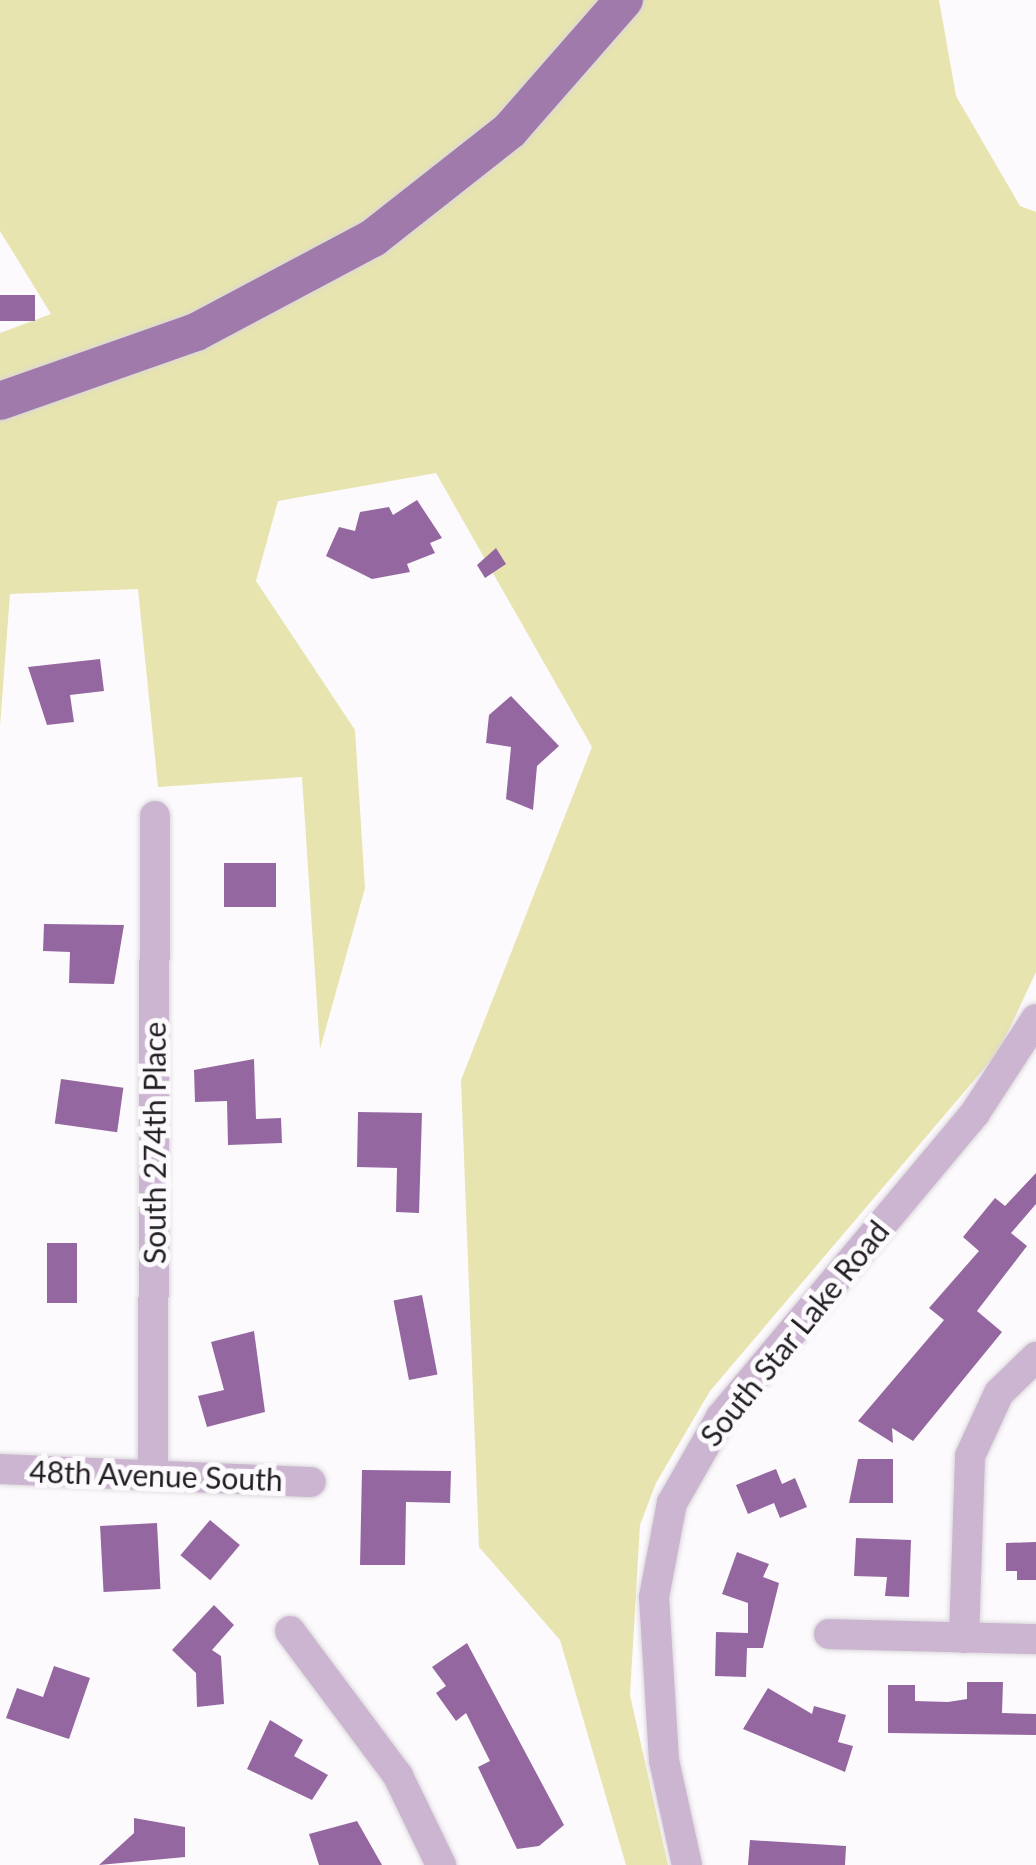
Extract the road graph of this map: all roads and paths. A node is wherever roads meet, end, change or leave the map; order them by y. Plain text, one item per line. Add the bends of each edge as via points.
1 (624, 0) edge
2 (0, 401) edge
3 (155, 816) dead end
4 (1036, 1019) edge
5 (1029, 1362) edge
6 (0, 1469) edge
7 (153, 1471) junction
8 (311, 1482) dead end
9 (290, 1631) dead end
10 (828, 1634) dead end
11 (964, 1638) junction
12 (1036, 1639) edge
13 (441, 1865) edge
14 (687, 1865) edge

1 - 2 main road via 510,130 373,238 196,332
3 - 7 street, South 274th Place
4 - 14 street, South Star Lake Road via 975,1113 720,1418 672,1503 654,1597 664,1760
5 - 11 street via 990,1407 970,1456
6 - 7 street, 48th Avenue South
7 - 8 street, 48th Avenue South
9 - 13 street via 398,1776
10 - 11 street
11 - 12 street

